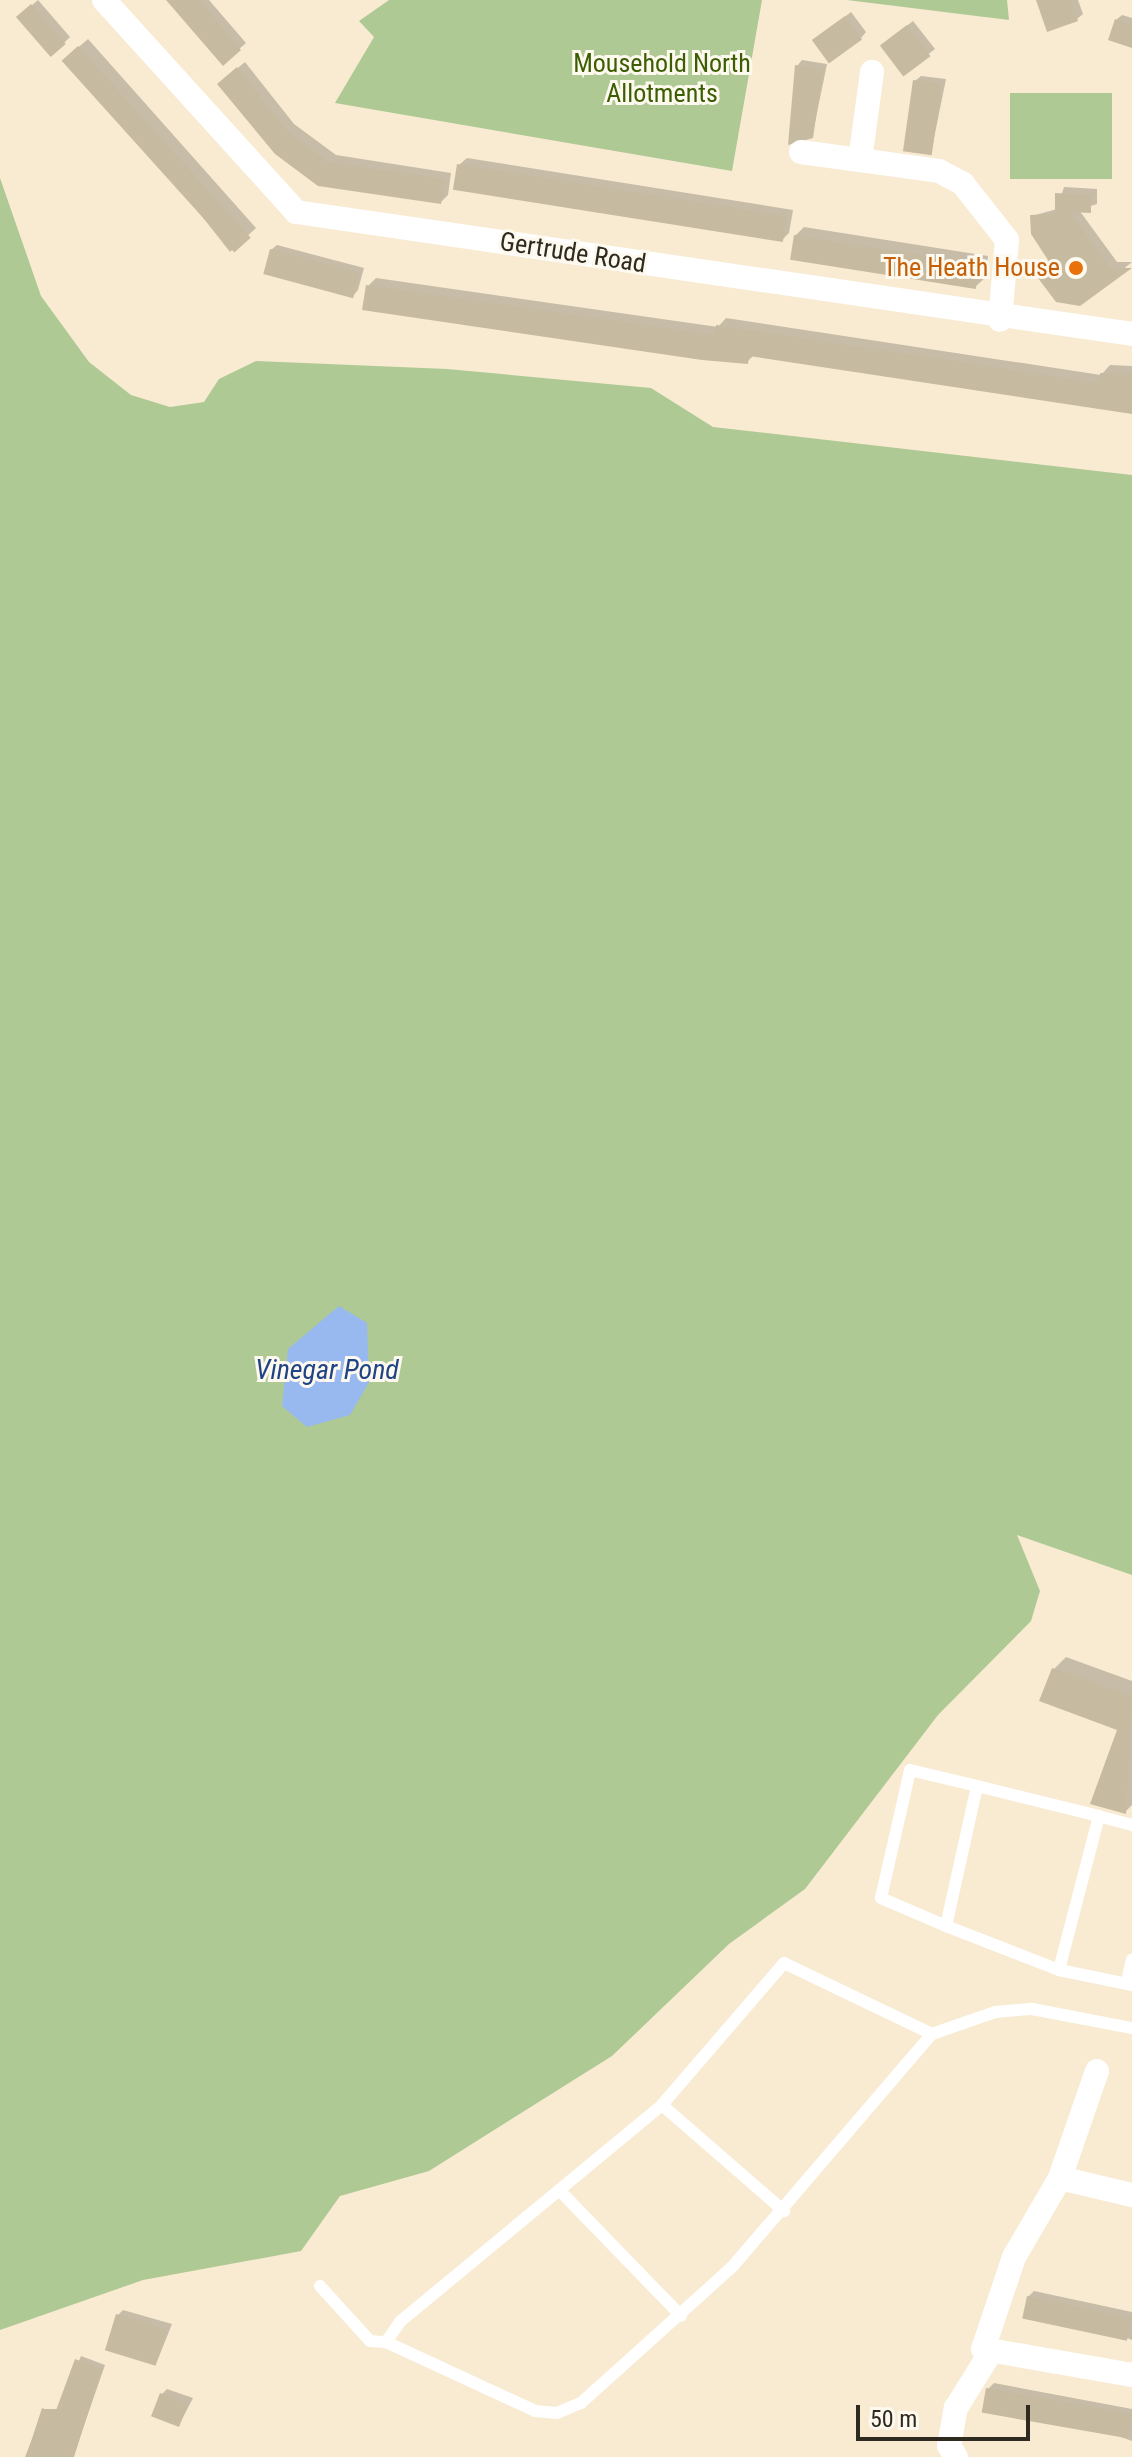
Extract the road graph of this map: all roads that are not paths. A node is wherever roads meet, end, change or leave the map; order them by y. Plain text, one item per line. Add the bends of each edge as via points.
1 (104, 0) edge
2 (872, 72) dead end
3 (801, 152) dead end
4 (860, 160) junction
5 (1000, 320) junction
6 (1132, 334) edge
7 (977, 1786) junction
8 (1099, 1816) junction
9 (1132, 1825) edge
10 (946, 1926) junction
11 (1132, 1960) edge
12 (1059, 1970) junction
13 (1129, 1983) edge
14 (1132, 2028) edge
15 (932, 2034) junction
16 (1097, 2071) dead end
17 (662, 2105) junction
18 (1060, 2178) junction
19 (562, 2193) junction
20 (1132, 2195) edge
21 (784, 2211) junction
22 (320, 2286) dead end
23 (681, 2316) junction
24 (386, 2342) junction
25 (992, 2350) junction
26 (1132, 2375) edge
27 (956, 2457) edge

1 - 5 street, Gertrude Road via 296,212
2 - 4 street
3 - 4 street
4 - 5 street via 939,171 963,184 1007,240
5 - 6 street, Gertrude Road
7 - 8 lane
7 - 10 lane
7 - 10 lane via 910,1770 881,1898
8 - 9 lane
8 - 12 lane
10 - 12 lane
11 - 13 lane
12 - 13 lane
14 - 15 lane via 1032,2009 995,2012
15 - 17 lane via 784,1963
15 - 21 lane
16 - 18 street
17 - 19 lane
17 - 21 lane
18 - 20 street
18 - 25 street via 1014,2257 983,2349
19 - 23 lane
19 - 24 lane via 400,2322
21 - 23 lane
22 - 24 lane via 370,2341
23 - 24 lane via 581,2403 557,2413 535,2411
25 - 26 street
25 - 27 street via 954,2416 949,2446

